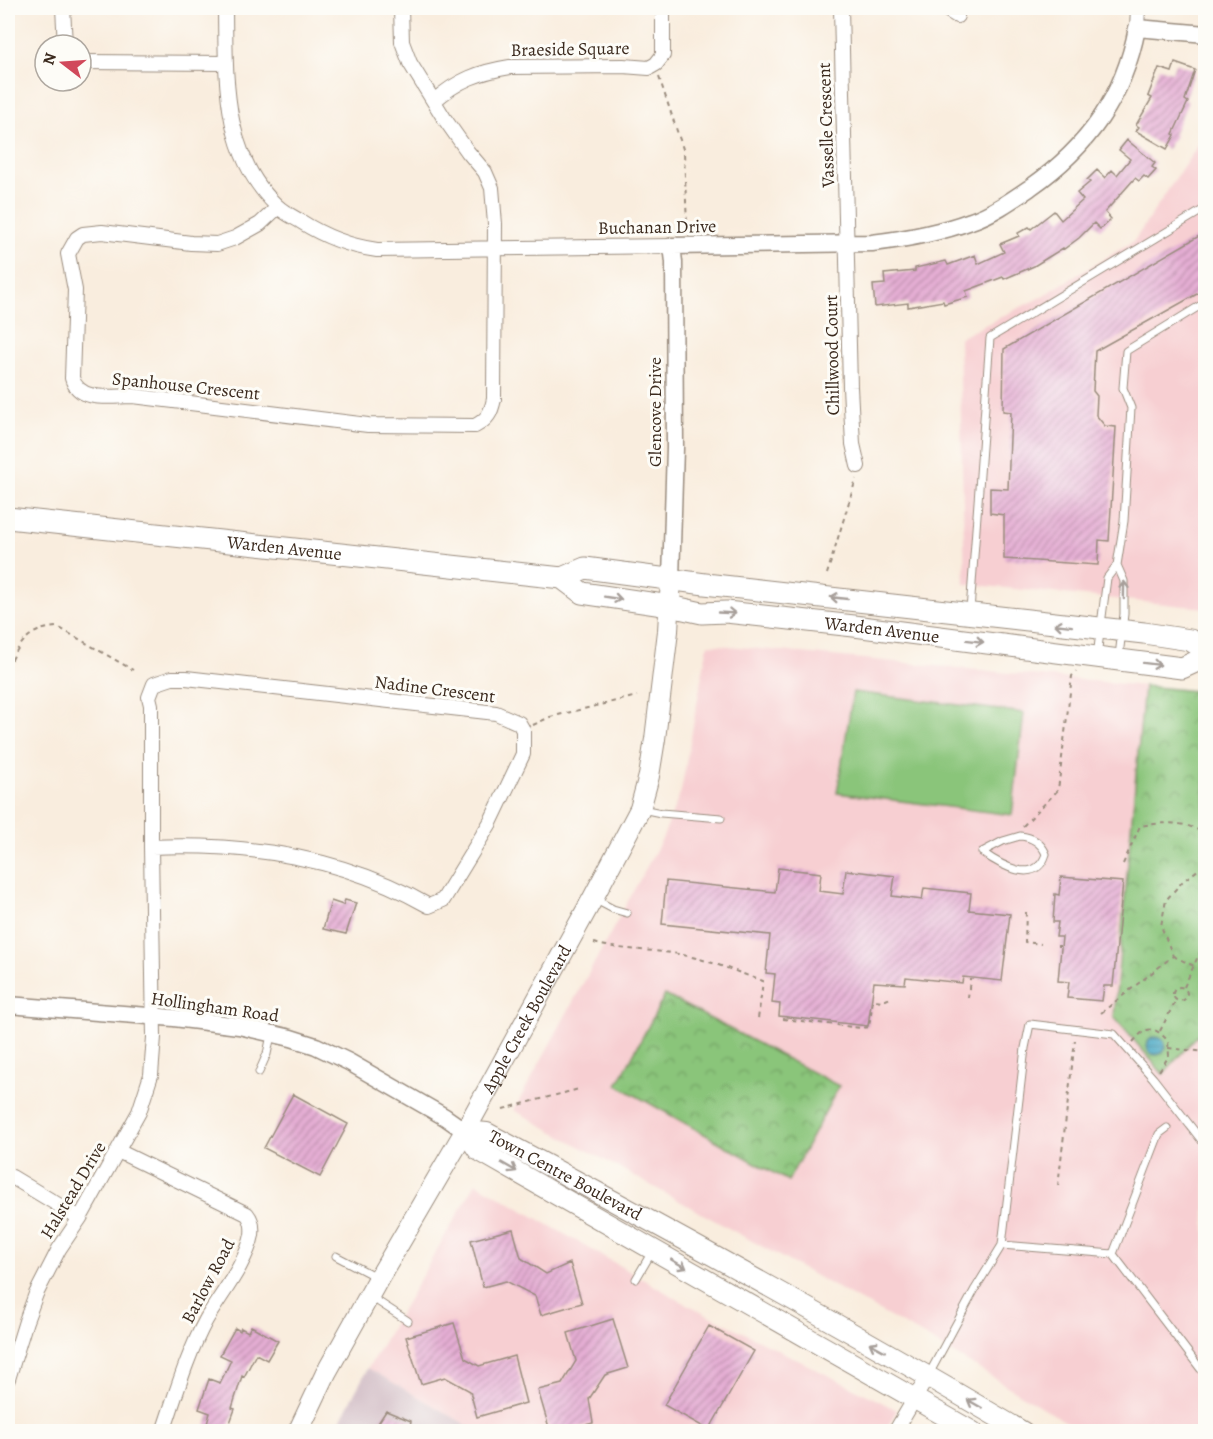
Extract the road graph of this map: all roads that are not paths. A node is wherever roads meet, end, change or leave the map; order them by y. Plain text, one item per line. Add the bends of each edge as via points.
1 (63, 8) edge
2 (225, 8) edge
3 (401, 8) edge
4 (663, 8) edge
5 (841, 8) edge
6 (944, 8) edge
7 (1138, 8) edge
8 (957, 16) dead end
9 (1137, 28) junction
10 (64, 33) edge
11 (1206, 34) edge
12 (93, 62) edge
13 (226, 63) junction
14 (434, 101) junction
15 (278, 207) junction
16 (1206, 208) edge
17 (847, 243) junction
18 (672, 246) junction
19 (495, 248) junction
20 (1206, 302) edge
21 (858, 466) road end
22 (8, 518) edge
23 (1117, 565) junction
24 (561, 578) junction
25 (671, 579) junction
26 (670, 606) junction
27 (969, 613) junction
28 (1100, 628) junction
29 (1122, 630) junction
30 (1206, 650) edge
31 (1096, 657) junction
32 (1206, 657) edge
33 (1119, 659) junction
34 (640, 809) junction
35 (721, 818) dead end
36 (151, 847) junction
37 (982, 852) joint
38 (593, 898) junction
39 (627, 913) dead end
40 (8, 1005) edge
41 (153, 1017) junction
42 (271, 1033) junction
43 (259, 1072) dead end
44 (1167, 1128) dead end
45 (465, 1131) junction
46 (1206, 1146) edge
47 (118, 1151) junction
48 (8, 1177) edge
49 (80, 1218) junction
50 (1002, 1245) junction
51 (653, 1249) junction
52 (1113, 1254) junction
53 (336, 1256) dead end
54 (379, 1278) junction
55 (636, 1279) dead end
56 (368, 1296) junction
57 (408, 1321) dead end
58 (928, 1376) junction
59 (1206, 1376) edge
60 (8, 1379) edge
61 (915, 1398) junction
62 (163, 1431) edge
63 (298, 1431) edge
64 (895, 1431) edge
65 (974, 1431) edge
66 (1023, 1431) edge

1 - 10 street
2 - 13 street, Buchanan Drive
3 - 14 street via 402,42 419,80
4 - 14 street, Braeside Square via 663,55 649,68 493,69 451,86
5 - 17 street, Vasselle Crescent
6 - 8 street
7 - 9 street, Buchanan Drive
9 - 11 street
9 - 17 street, Buchanan Drive via 1132,57 1105,112 1048,175 973,221 902,240
12 - 13 street
13 - 15 street, Buchanan Drive via 230,113 241,153 249,171
14 - 19 street via 485,172 492,188
15 - 19 street, Buchanan Drive via 325,237 357,248
15 - 19 street, Spanhouse Crescent via 260,224 217,244 102,232 77,238 68,254 75,290 72,378 76,390 94,396 133,396 368,425 475,426 491,413 494,399
16 - 27 lane via 990,338
17 - 18 street, Buchanan Drive
17 - 21 street, Chillwood Court via 850,387
18 - 19 street, Buchanan Drive
18 - 25 street, Glencove Drive via 675,448
20 - 23 lane via 1126,351 1123,388 1131,408 1124,521
22 - 24 main road, Warden Avenue
23 - 28 lane via 1107,578
29 -> 23 lane via 1124,581
24 - 25 main road, Warden Avenue via 585,568
24 -> 26 main road, Warden Avenue via 582,593
25 - 26 main road, Apple Creek Boulevard
27 -> 25 main road, Warden Avenue
26 -> 31 main road, Warden Avenue via 702,613 726,612 854,626
26 - 34 main road, Apple Creek Boulevard via 655,739
28 -> 27 main road, Warden Avenue
28 - 29 main road, Warden Avenue
28 - 31 lane
29 - 30 main road, Warden Avenue via 1190,640
29 - 33 lane
31 - 33 main road, Warden Avenue
33 -> 32 main road, Warden Avenue via 1182,668
34 - 35 lane
34 - 38 main road, Apple Creek Boulevard
36 - 36 street, Nadine Crescent via 241,848 318,861 410,895 429,906 443,900 490,823 523,754 523,730 519,723 496,713 186,678 161,680 154,684 149,697
36 - 41 street, Nadine Crescent
37 - 37 lane via 1024,872 1038,867 1046,854 1038,841 1020,836
38 - 39 lane
38 - 45 main road, Apple Creek Boulevard
40 - 41 street, Hollingham Road
41 - 42 street, Hollingham Road
41 - 47 street, Halstead Drive via 151,1075 139,1112
42 - 43 lane
42 - 45 street, Hollingham Road via 316,1046 349,1062
44 - 52 lane via 1159,1134
45 -> 51 main road, Town Centre Boulevard via 478,1150
45 - 54 main road, Apple Creek Boulevard
58 -> 45 main road, Town Centre Boulevard via 487,1133
46 - 50 lane via 1114,1034 1030,1024
47 - 49 street, Halstead Drive
47 - 62 street, Barlow Road via 251,1219 252,1236 246,1252 201,1331
48 - 49 street
49 - 60 street, Halstead Drive via 36,1294
50 - 52 lane
50 - 58 lane
51 - 55 lane
51 -> 61 main road, Town Centre Boulevard
52 - 59 lane
53 - 54 lane
54 - 56 main road, Apple Creek Boulevard
56 - 57 lane
56 - 63 main road, Apple Creek Boulevard
58 - 61 street
66 -> 58 main road, Town Centre Boulevard
61 - 64 street
61 - 65 main road, Town Centre Boulevard

